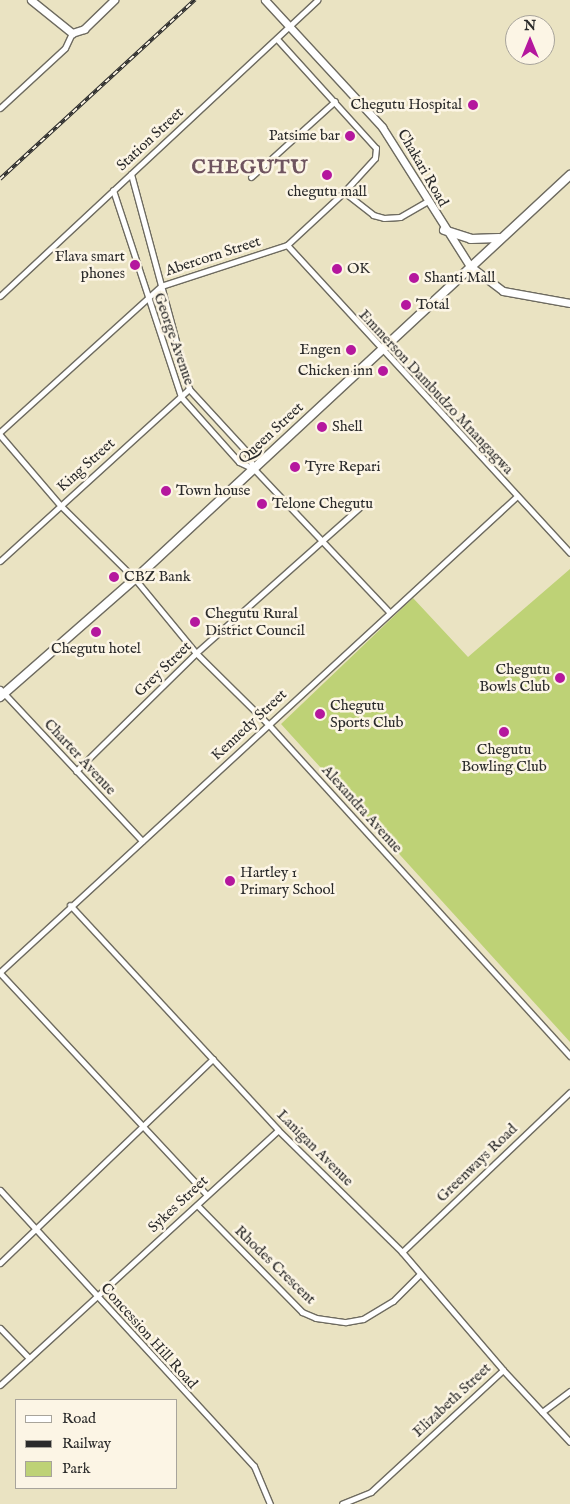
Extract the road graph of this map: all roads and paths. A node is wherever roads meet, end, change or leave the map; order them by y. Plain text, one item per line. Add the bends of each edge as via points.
1 (30, 0) edge
2 (114, 0) edge
3 (265, 0) edge
4 (317, 0) edge
5 (290, 28) junction
6 (72, 33) junction
7 (277, 39) junction
8 (335, 101) junction
9 (0, 108) edge
10 (131, 174) junction
11 (570, 174) edge
12 (251, 177) dead end
13 (113, 190) junction
14 (344, 192) junction
15 (426, 202) junction
16 (444, 230) junction
17 (501, 238) junction
18 (287, 245) junction
19 (470, 266) junction
20 (161, 286) junction
21 (0, 296) edge
22 (147, 298) junction
23 (570, 304) edge
24 (379, 350) junction
25 (190, 389) junction
26 (181, 397) junction
27 (0, 433) edge
28 (254, 468) junction
29 (516, 497) junction
30 (60, 505) junction
31 (359, 508) dead end
32 (325, 542) junction
33 (570, 553) edge
34 (0, 561) edge
35 (135, 579) junction
36 (389, 612) junction
37 (196, 653) junction
38 (1, 693) edge
39 (268, 724) junction
40 (76, 771) junction
41 (142, 841) junction
42 (70, 905) junction
43 (0, 972) edge
44 (570, 1056) edge
45 (213, 1059) junction
46 (570, 1092) edge
47 (143, 1124) junction
48 (278, 1130) junction
49 (0, 1190) edge
50 (206, 1194) junction
51 (196, 1205) junction
52 (38, 1228) junction
53 (402, 1252) junction
54 (0, 1263) edge
55 (420, 1274) junction
56 (97, 1297) junction
57 (0, 1328) edge
58 (29, 1358) junction
59 (503, 1370) junction
60 (0, 1385) edge
61 (570, 1391) edge
62 (542, 1412) junction
63 (570, 1442) edge
64 (270, 1504) edge
65 (342, 1504) edge

1 - 6 main road
2 - 6 main road via 84,29
3 - 5 main road, Chakari Road
4 - 5 street, Station Street
5 - 7 street, Station Street
5 - 15 main road, Chakari Road via 382,127
6 - 9 street via 66,48
7 - 8 street, Abercorn Street
7 - 10 street, Station Street
8 - 12 street
8 - 14 street, Abercorn Street via 376,148 375,158
10 - 13 street, Station Street
10 - 20 street, George Avenue
11 - 17 highway, Queen Street
13 - 21 street, Station Street
13 - 22 street, George Avenue
14 - 15 street via 373,216 384,218 400,217
14 - 18 street, Abercorn Street
15 - 16 main road, Chakari Road
16 - 17 highway via 470,239
16 - 19 main road, Chakari Road
17 - 19 highway, Queen Street
18 - 20 street, Abercorn Street
18 - 24 street, Emmerson Dambudzo Mnangagwa
19 - 23 main road, Chakari Road via 503,291
19 - 24 highway, Queen Street
20 - 22 street, Abercorn Street
20 - 25 street, George Avenue
22 - 26 street, George Avenue
22 - 27 street, Abercorn Street
24 - 28 highway, Queen Street
24 - 29 street, Emmerson Dambudzo Mnangagwa
25 - 26 street, King Street
25 - 28 street, George Avenue via 247,452
26 - 28 street, George Avenue via 239,462
26 - 30 street, King Street
27 - 30 street, Alexandra Avenue
28 - 32 street, George Avenue
28 - 35 highway, Queen Street
29 - 33 street, Emmerson Dambudzo Mnangagwa
29 - 36 street, Kennedy Street
30 - 34 street, King Street
30 - 35 street, Alexandra Avenue
31 - 32 street, Grey Street
32 - 36 street, George Avenue
32 - 37 street, Grey Street
35 - 37 street, Alexandra Avenue
35 - 38 highway, Queen Street
36 - 39 street, Kennedy Street
37 - 39 street, Alexandra Avenue
37 - 40 street, Grey Street
38 - 40 street, Charter Avenue
39 - 41 street, Kennedy Street
39 - 44 street, Alexandra Avenue
40 - 41 street, Charter Avenue
41 - 42 street, Kennedy Street
42 - 43 street, Kennedy Street
42 - 45 street, Lanigan Avenue
43 - 47 street
45 - 47 street
45 - 48 street, Lanigan Avenue
46 - 53 street, Greenways Road
47 - 50 street
47 - 52 street
48 - 50 street, Sykes Street
48 - 53 street, Lanigan Avenue
49 - 52 street, Concession Hill Road
50 - 51 street, Sykes Street
51 - 55 street, Rhodes Crescent via 302,1312 316,1318 346,1322 363,1319 393,1302
51 - 56 street, Sykes Street
52 - 54 street
52 - 56 street, Concession Hill Road
53 - 55 street, Elizabeth Street
55 - 59 street, Elizabeth Street
56 - 58 street, Sykes Street
56 - 64 street, Concession Hill Road via 254,1466
57 - 58 street
58 - 60 street, Sykes Street
59 - 62 street
59 - 65 street, Elizabeth Street via 372,1492
61 - 62 street
62 - 63 street

